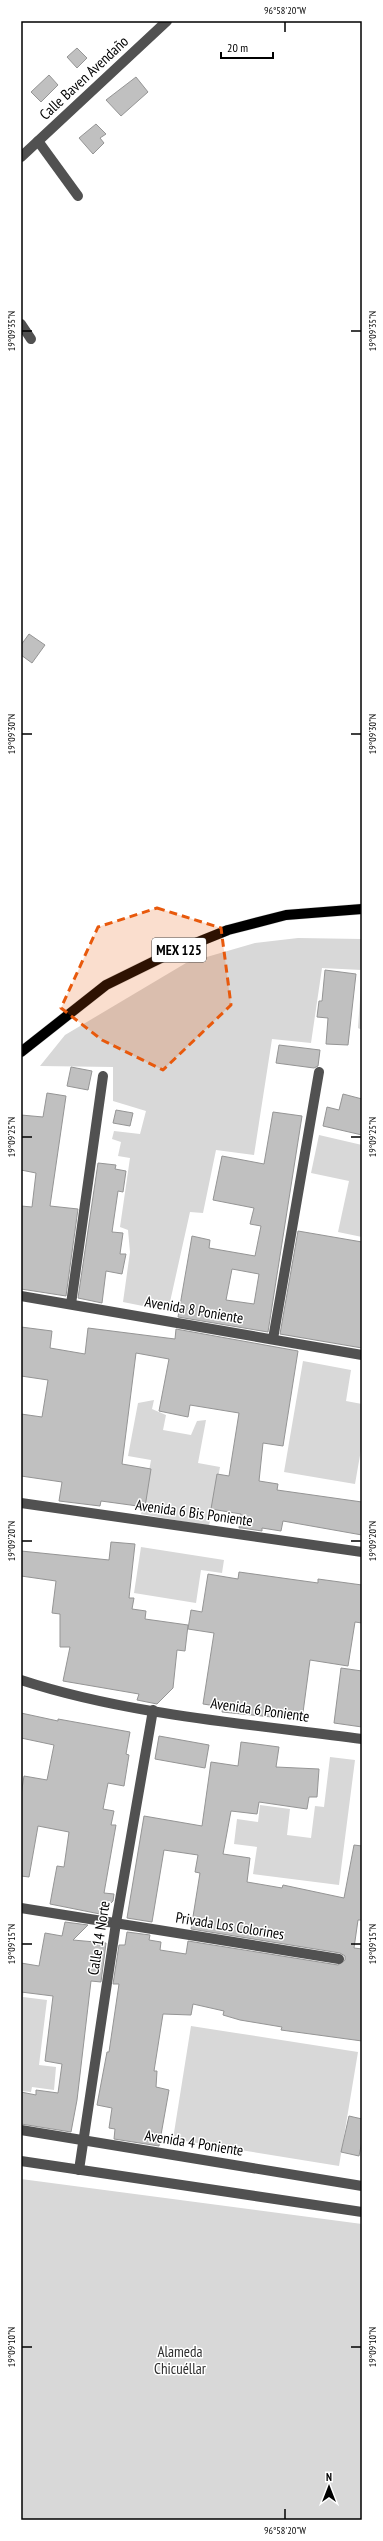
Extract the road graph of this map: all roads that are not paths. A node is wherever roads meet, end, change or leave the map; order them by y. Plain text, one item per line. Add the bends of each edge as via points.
1 (167, 21) edge
2 (38, 141) junction
3 (21, 156) edge
4 (78, 196) dead end
5 (21, 324) edge
6 (31, 339) dead end
7 (362, 909) edge
8 (21, 1052) edge
9 (319, 1072) dead end
10 (103, 1076) dead end
11 (21, 1296) edge
12 (71, 1304) junction
13 (273, 1339) junction
14 (362, 1355) edge
15 (21, 1503) edge
16 (362, 1552) edge
17 (21, 1680) edge
18 (153, 1710) junction
19 (362, 1739) edge
20 (21, 1908) edge
21 (116, 1923) junction
22 (339, 1959) dead end
23 (21, 2130) edge
24 (84, 2140) junction
25 (21, 2161) edge
26 (80, 2170) junction
27 (362, 2186) edge
28 (362, 2212) edge

1 - 2 street, Calle Baven Avendaño
2 - 3 street, Calle Baven Avendaño
2 - 4 street
5 - 6 street
7 - 8 main road, MEX 125 via 286,915 228,930 171,953 106,985
9 - 13 street
10 - 12 street
11 - 12 street, Avenida 8 Poniente
12 - 13 street, Avenida 8 Poniente
13 - 14 street, Avenida 8 Poniente
15 - 16 street, Avenida 6 Bis Poniente
17 - 18 street via 44,1688
18 - 19 street, Avenida 6 Poniente
18 - 21 street, Calle 14 Norte
20 - 21 street, Privada Los Colorines
21 - 22 street, Privada Los Colorines
21 - 24 street, Calle 14 Norte
23 - 24 street, Avenida 4 Poniente
24 - 26 street, Calle 14 Norte
24 - 27 street, Avenida 4 Poniente
25 - 26 street
26 - 28 street

